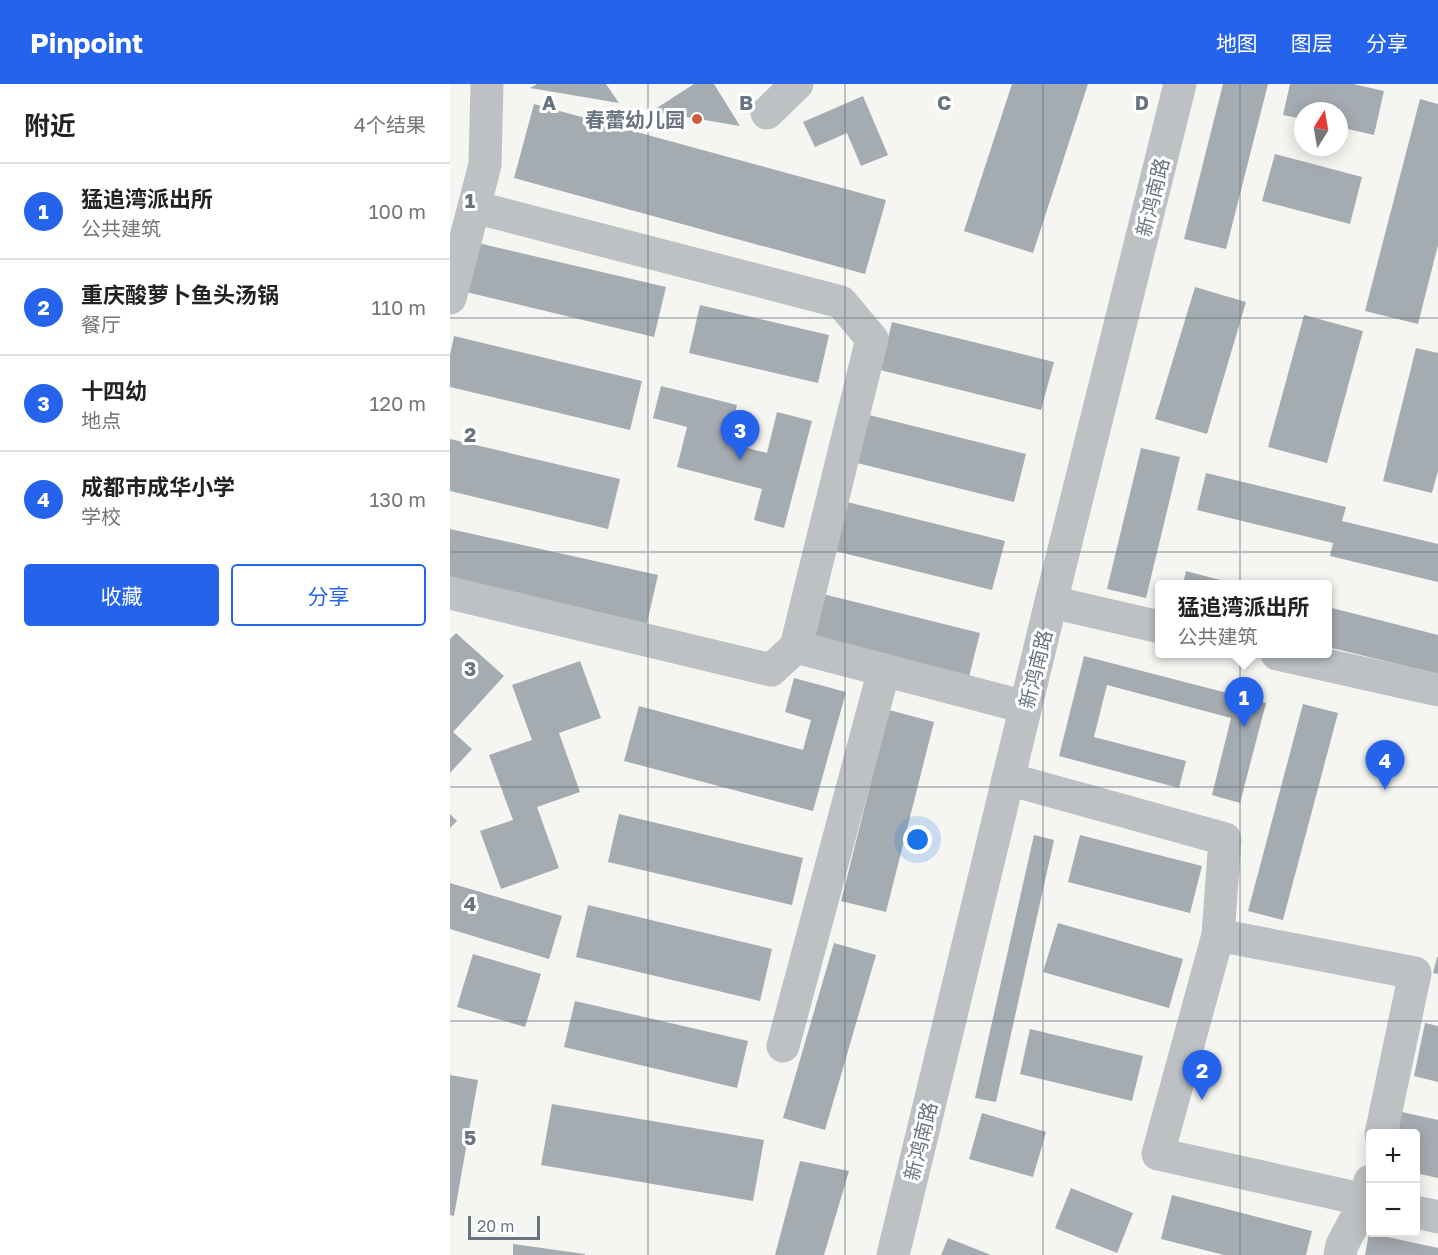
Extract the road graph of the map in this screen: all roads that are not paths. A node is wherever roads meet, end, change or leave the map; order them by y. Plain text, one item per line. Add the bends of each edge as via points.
1 (487, 84) edge
2 (797, 84) edge
3 (1180, 84) edge
4 (767, 113) dead end
5 (474, 207) junction
6 (450, 298) edge
7 (450, 592) edge
8 (1051, 602) junction
9 (1155, 626) edge
10 (796, 647) junction
11 (1295, 658) edge
12 (884, 670) junction
13 (1438, 690) edge
14 (1025, 707) junction
15 (1008, 779) junction
16 (1218, 935) junction
17 (783, 1046) dead end
18 (1382, 1129) edge
19 (1366, 1193) edge
20 (1366, 1200) edge
21 (1420, 1213) edge
22 (1438, 1217) edge
23 (893, 1255) edge
24 (1340, 1255) edge

1 - 5 street via 484,165
2 - 4 street
3 - 8 street, 新鸿南路
5 - 6 street
5 - 10 street via 841,302 872,339
7 - 10 street via 771,670
8 - 9 street
8 - 14 street, 新鸿南路
10 - 12 street
11 - 13 street
12 - 14 street
12 - 17 street
14 - 15 street, 新鸿南路
15 - 16 street via 1225,839
15 - 23 street, 新鸿南路
16 - 18 street via 1415,973
16 - 19 street via 1158,1154
20 - 24 street
21 - 22 street

